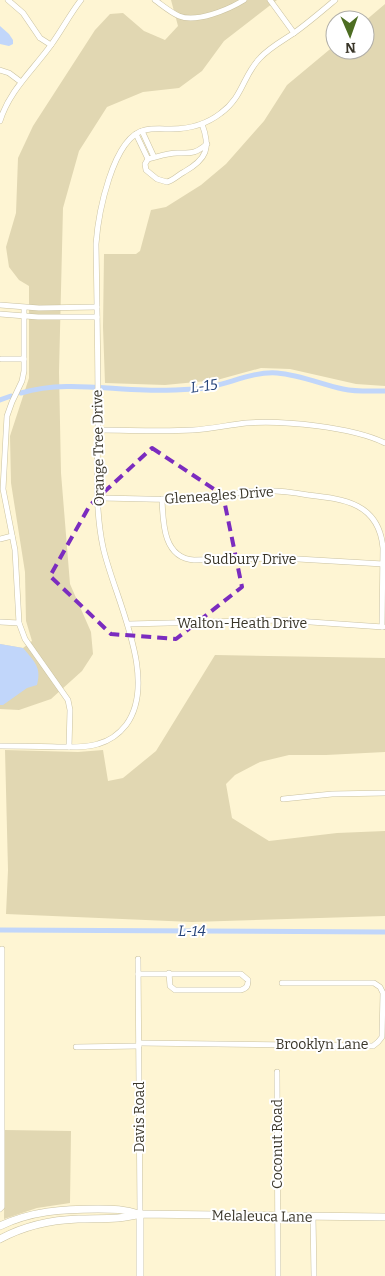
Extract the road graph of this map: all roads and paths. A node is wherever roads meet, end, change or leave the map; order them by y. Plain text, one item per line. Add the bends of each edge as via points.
1 (8, 0) edge
2 (81, 0) edge
3 (155, 0) edge
4 (244, 0) edge
5 (270, 0) edge
6 (336, 0) edge
7 (294, 32) junction
8 (51, 46) junction
9 (0, 70) edge
10 (21, 82) junction
11 (0, 121) edge
12 (202, 124) junction
13 (142, 131) junction
14 (136, 134) junction
15 (207, 144) junction
16 (154, 157) junction
17 (148, 159) junction
18 (0, 305) edge
19 (24, 308) junction
20 (97, 308) junction
21 (0, 314) edge
22 (24, 317) junction
23 (97, 317) junction
24 (0, 358) edge
25 (24, 359) junction
26 (98, 430) junction
27 (3, 433) edge
28 (385, 443) edge
29 (1, 493) edge
30 (98, 498) junction
31 (162, 499) junction
32 (12, 536) junction
33 (0, 539) edge
34 (383, 564) junction
35 (0, 622) edge
36 (19, 623) junction
37 (128, 624) junction
38 (383, 627) edge
39 (0, 746) edge
40 (69, 747) junction
41 (385, 793) edge
42 (284, 799) dead end
43 (2, 949) dead end
44 (138, 958) dead end
45 (169, 973) junction
46 (138, 974) junction
47 (282, 983) dead end
48 (139, 1044) junction
49 (76, 1047) dead end
50 (276, 1072) dead end
51 (0, 1209) edge
52 (140, 1214) junction
53 (278, 1216) junction
54 (313, 1216) junction
55 (385, 1217) edge
56 (0, 1226) edge
57 (1, 1238) edge
58 (140, 1276) edge
59 (278, 1276) edge
60 (314, 1276) edge

1 - 8 street via 28,19 40,38
2 - 8 street
3 - 4 street via 175,14 191,18 227,9
5 - 7 street
6 - 7 street
7 - 12 street via 257,61 230,105
8 - 10 street
9 - 10 street
10 - 11 street via 9,99
12 - 13 street via 182,129
12 - 15 street
13 - 14 street
13 - 16 street
14 - 17 street
14 - 20 street, Orange Tree Drive via 126,143 104,196 97,229
15 - 16 street via 198,152
15 - 17 street via 199,162 167,182 146,170
16 - 17 street
18 - 19 street
19 - 20 street
19 - 22 street
20 - 23 street, Orange Tree Drive
21 - 22 street
22 - 23 street
22 - 25 street
23 - 26 street, Orange Tree Drive
24 - 25 street
25 - 27 street via 22,381 9,408
26 - 28 street via 185,430 278,422 351,431
26 - 30 street, Orange Tree Drive
27 - 29 street via 6,464
29 - 32 street
30 - 31 street, Gleneagles Drive
30 - 37 street, Orange Tree Drive via 107,562
31 - 34 street, Gleneagles Drive via 274,490 348,501 364,510 377,527
31 - 34 street, Sudbury Drive via 168,542 176,553 188,559 281,558
32 - 33 street
32 - 36 street via 18,571
34 - 38 street, Gleneagles Drive
35 - 36 street
36 - 40 street via 25,639 68,700
37 - 38 street, Walton-Heath Drive via 282,620
37 - 40 street, Orange Tree Drive via 138,691 133,713 125,726 110,739 85,747
39 - 40 street
41 - 42 street
43 - 51 street
44 - 46 street, Davis Road
45 - 45 street via 240,974 248,980 248,985 242,990 175,990 170,986
45 - 46 street
46 - 48 street, Davis Road
47 - 48 street, Brooklyn Lane via 374,983 383,993 381,1040 373,1046
48 - 49 street
48 - 52 street, Davis Road
50 - 53 street, Coconut Road
52 - 53 street, Melaleuca Lane
52 - 56 street, Melaleuca Lane via 128,1210 58,1210 32,1214
52 - 57 street, Melaleuca Lane via 128,1218 50,1222
52 - 58 street, Davis Road
53 - 54 street, Melaleuca Lane
53 - 59 street, Coconut Road
54 - 55 street, Melaleuca Lane
54 - 60 street

